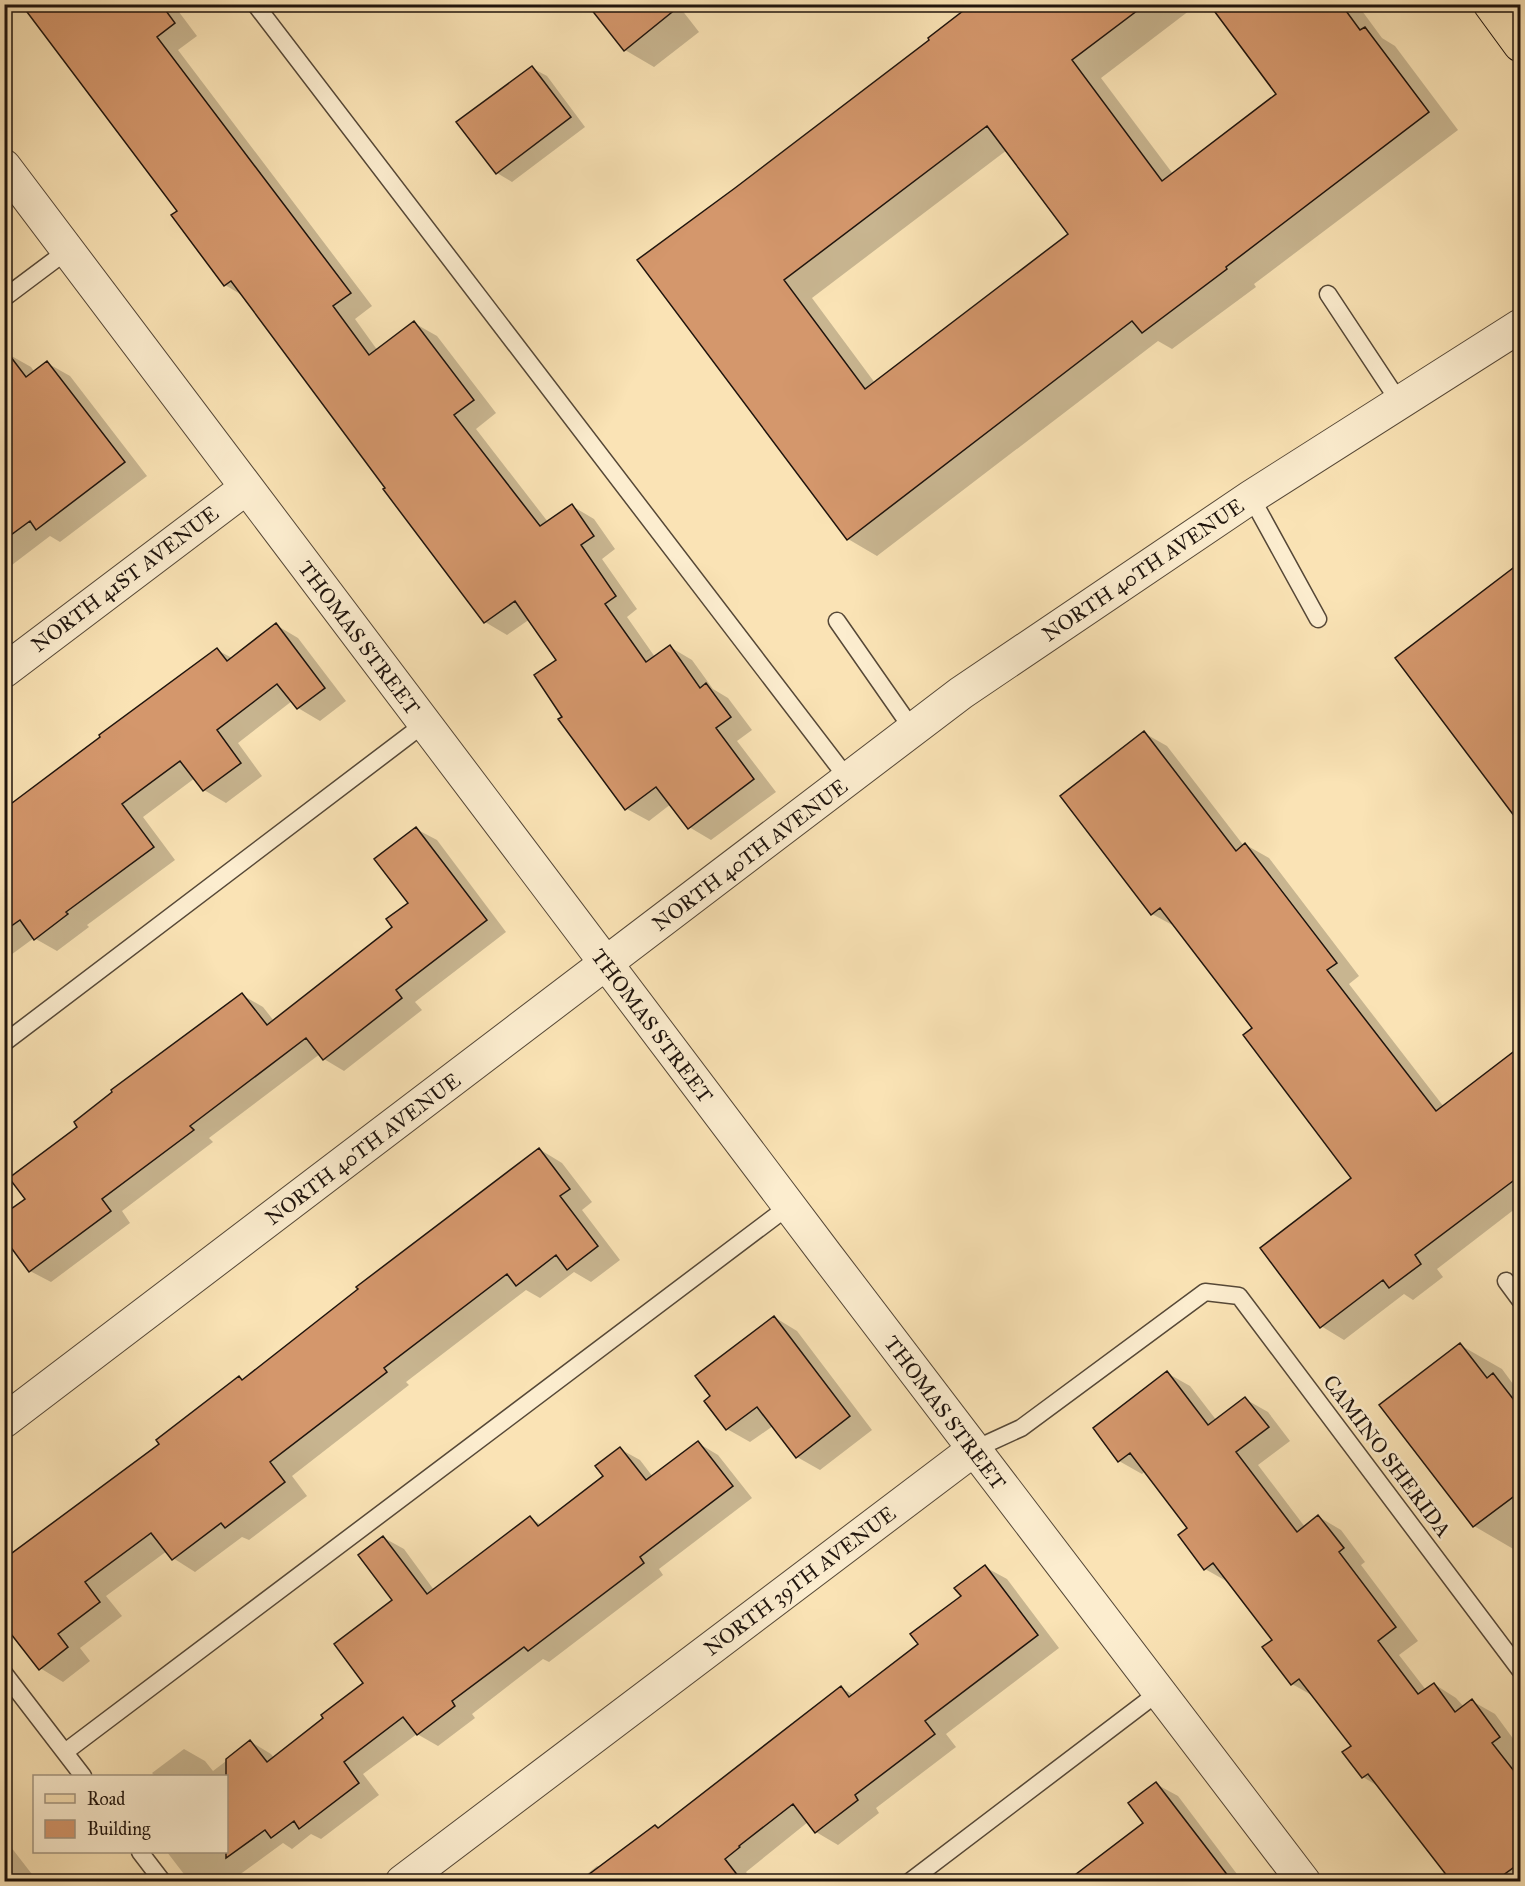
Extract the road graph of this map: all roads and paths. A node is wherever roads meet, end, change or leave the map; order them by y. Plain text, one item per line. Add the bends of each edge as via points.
1 (255, 4) edge
2 (1490, 4) edge
3 (1521, 45) edge
4 (4, 166) edge
5 (68, 250) junction
6 (1328, 294) dead end
7 (4, 298) edge
8 (1521, 326) edge
9 (1400, 403) junction
10 (246, 488) junction
11 (1251, 497) junction
12 (1318, 619) dead end
13 (837, 621) dead end
14 (4, 671) edge
15 (424, 724) junction
16 (913, 730) junction
17 (848, 779) junction
18 (605, 965) junction
19 (4, 1043) edge
20 (789, 1206) junction
21 (1506, 1281) dead end
22 (1205, 1292) joint
23 (1521, 1300) edge
24 (4, 1421) edge
25 (973, 1450) junction
26 (1521, 1670) edge
27 (4, 1672) edge
28 (1159, 1692) junction
29 (65, 1752) junction
30 (82, 1775) edge
31 (142, 1853) edge
32 (163, 1881) edge
33 (402, 1881) edge
34 (909, 1881) edge
35 (1304, 1881) edge

1 - 17 lane
2 - 3 main road
4 - 5 street, THOMAS STREET
5 - 7 lane
5 - 10 street, THOMAS STREET
6 - 9 lane
8 - 9 street, NORTH 40TH AVENUE
9 - 11 street, NORTH 40TH AVENUE
10 - 14 street, NORTH 41ST AVENUE
10 - 15 street, THOMAS STREET
11 - 12 lane
11 - 16 street, NORTH 40TH AVENUE via 961,693
13 - 16 lane
15 - 18 street, THOMAS STREET
15 - 19 lane
16 - 17 street, NORTH 40TH AVENUE
17 - 18 street, NORTH 40TH AVENUE
18 - 20 street, THOMAS STREET
18 - 24 street, NORTH 40TH AVENUE
20 - 25 street, THOMAS STREET
20 - 29 lane
21 - 23 lane
22 - 25 lane, NORTH 39TH AVENUE via 1021,1428
22 - 26 lane, CAMINO SHERIDA via 1239,1296
25 - 28 street, THOMAS STREET
25 - 33 street, NORTH 39TH AVENUE
27 - 29 lane
28 - 34 lane
28 - 35 street, THOMAS STREET
29 - 30 lane
31 - 32 lane

